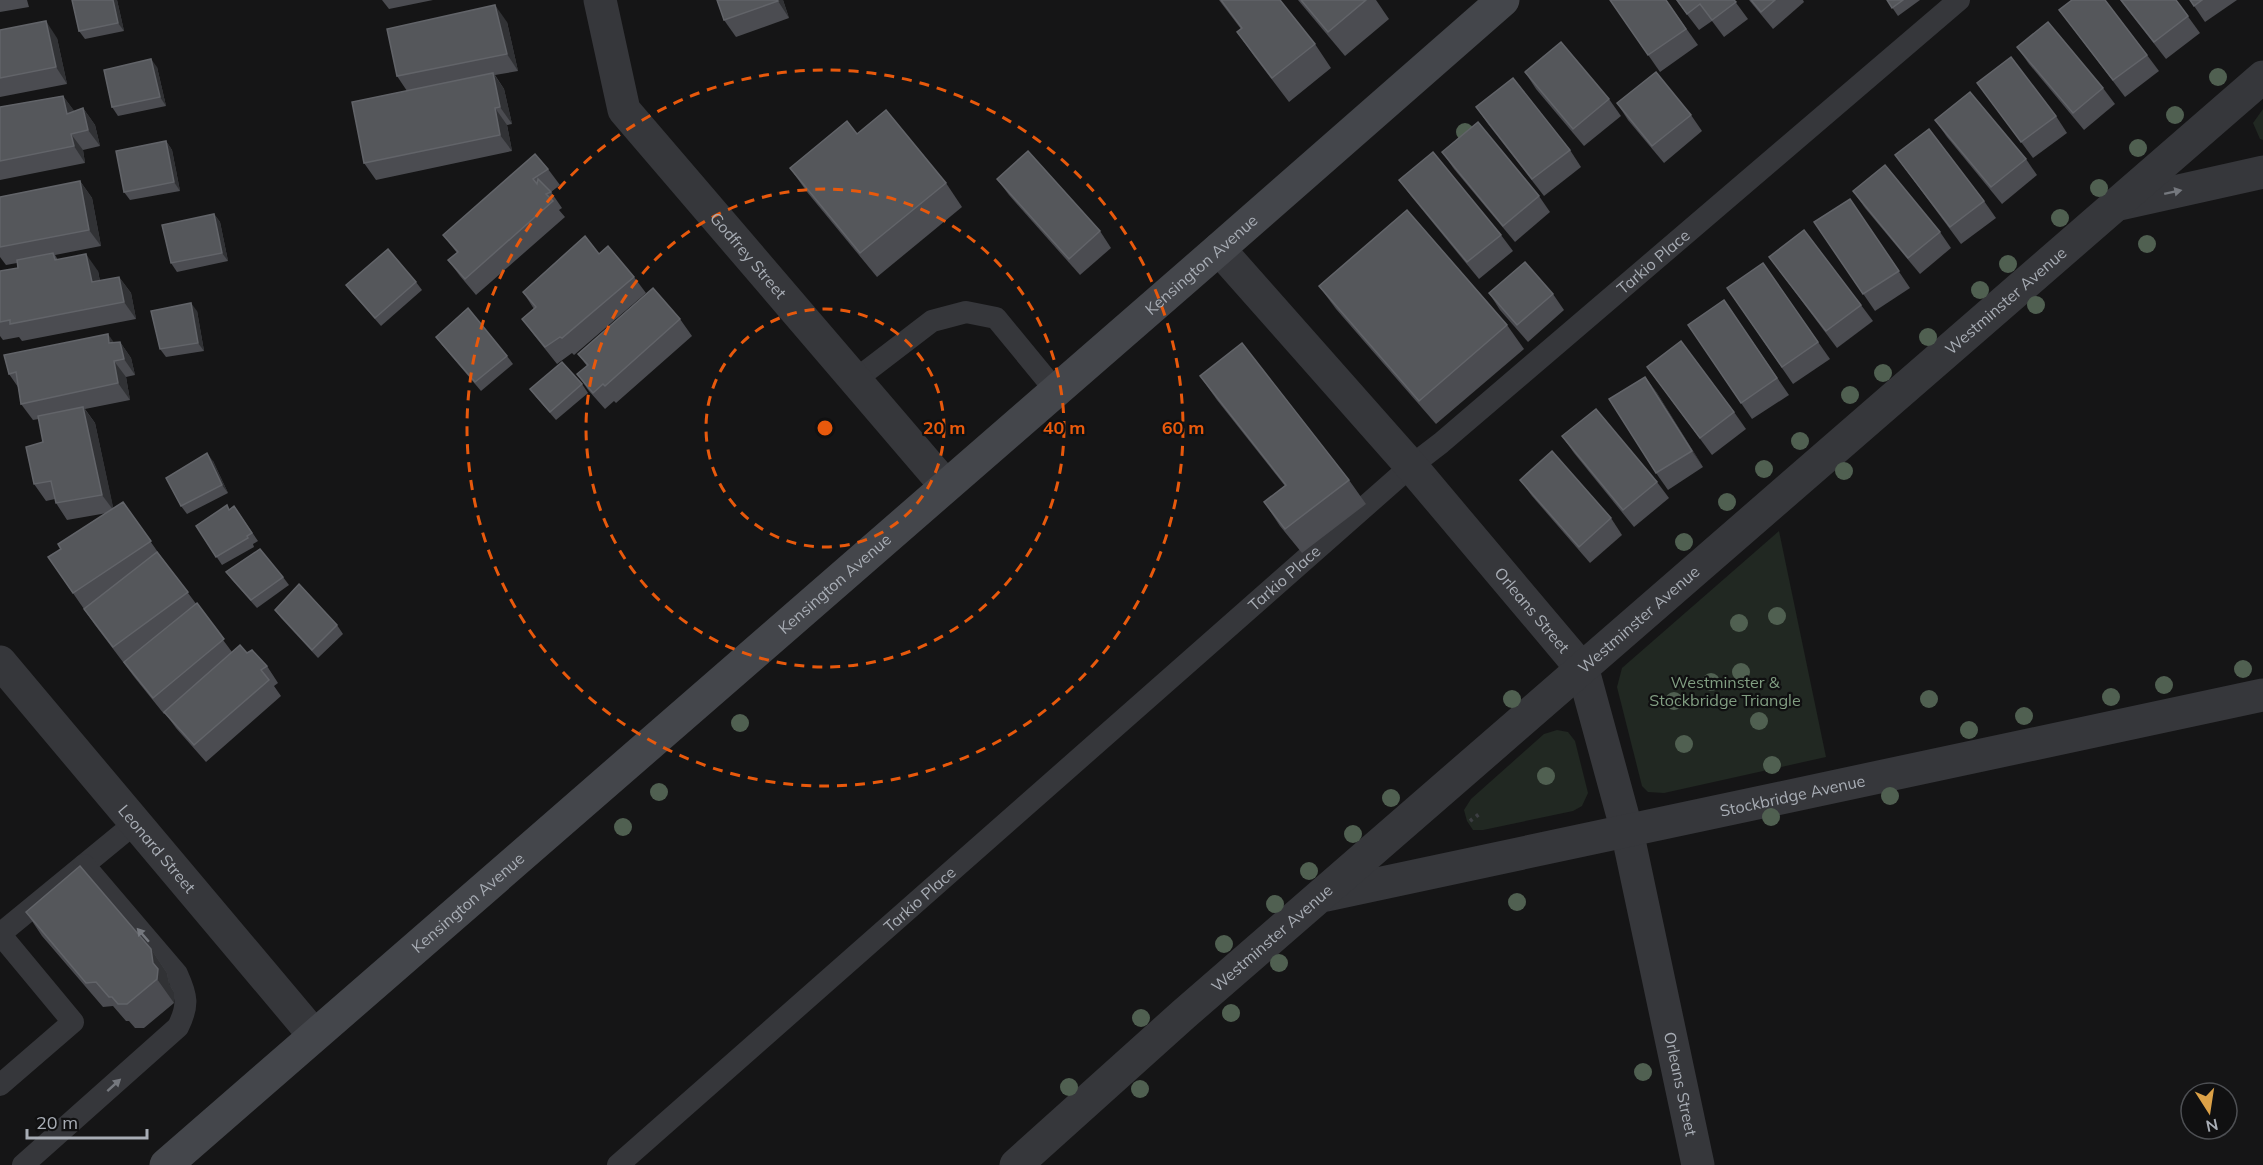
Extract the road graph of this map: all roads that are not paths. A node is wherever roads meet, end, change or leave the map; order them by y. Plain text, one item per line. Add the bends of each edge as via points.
1 (600, 0) edge
2 (1503, 0) edge
3 (1959, 0) edge
4 (2263, 77) edge
5 (2263, 172) edge
6 (2115, 205) junction
7 (1219, 249) junction
8 (855, 380) junction
9 (1056, 391) junction
10 (1411, 466) junction
11 (946, 486) junction
12 (0, 662) edge
13 (1583, 670) junction
14 (2263, 695) edge
15 (134, 824) junction
16 (1627, 831) junction
17 (84, 865) junction
18 (1322, 896) junction
19 (314, 1035) junction
20 (0, 1085) edge
21 (22, 1165) edge
22 (166, 1165) edge
23 (618, 1165) edge
24 (1016, 1165) edge
25 (1698, 1165) edge

1 - 8 street, Godfrey Street via 624,110
2 - 7 street, Kensington Avenue
3 - 10 lane, Tarkio Place
4 - 6 street, Westminster Avenue
6 -> 5 street
6 - 13 street, Westminster Avenue
7 - 9 street, Kensington Avenue
7 - 10 street, Orleans Street
8 - 9 lane via 932,321 966,312 996,318
8 - 11 street, Godfrey Street
9 - 11 street, Kensington Avenue
10 - 13 street, Orleans Street
10 - 23 lane, Tarkio Place
11 - 19 street, Kensington Avenue
12 - 15 street, Leonard Street
13 - 16 street, Orleans Street
13 - 18 street, Westminster Avenue
14 - 16 street, Stockbridge Avenue
15 - 17 lane
15 - 19 street, Leonard Street
16 - 18 street, Stockbridge Avenue
16 - 25 street, Orleans Street
17 - 20 lane via 0,934 73,1022
21 -> 17 lane via 178,1027 184,1015 186,993 177,974
18 - 24 street, Westminster Avenue
19 - 22 street, Kensington Avenue

